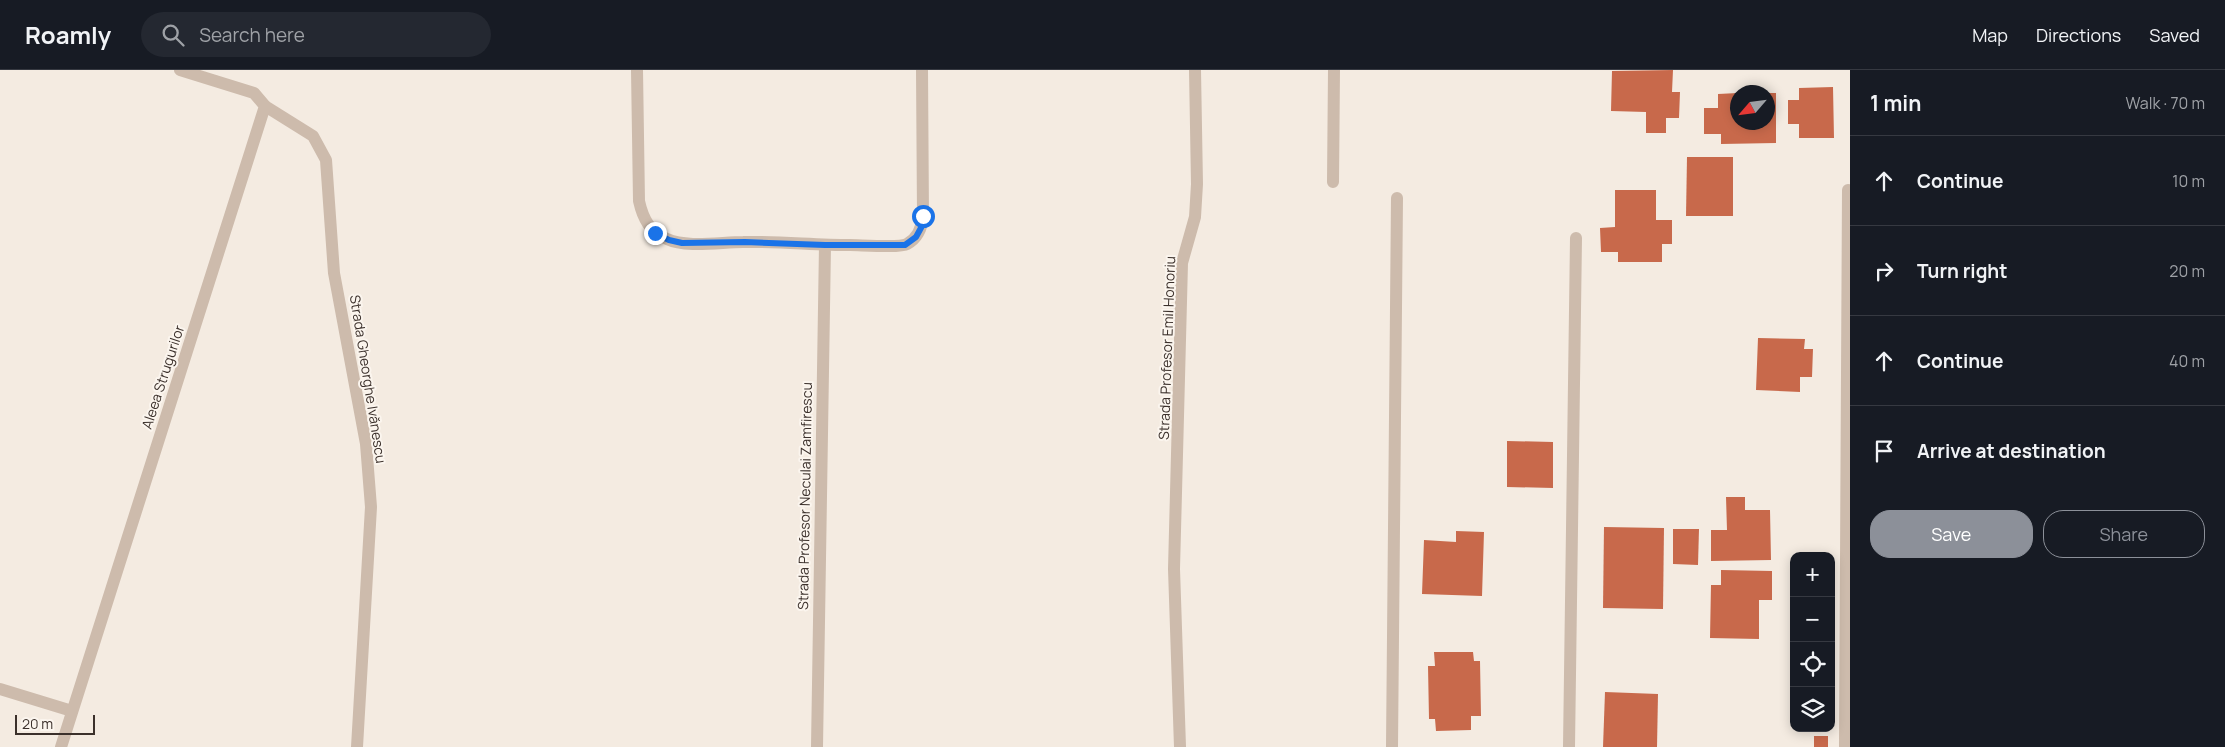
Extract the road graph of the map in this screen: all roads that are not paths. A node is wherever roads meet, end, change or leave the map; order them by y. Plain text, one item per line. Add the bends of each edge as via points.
1 (180, 70) edge
2 (638, 70) edge
3 (922, 70) edge
4 (1195, 70) edge
5 (1334, 70) edge
6 (265, 106) junction
7 (1333, 182) dead end
8 (1848, 190) dead end
9 (1397, 198) dead end
10 (1576, 238) dead end
11 (825, 245) junction
12 (0, 689) edge
13 (72, 711) junction
14 (62, 747) edge
15 (357, 747) edge
16 (817, 747) edge
17 (1180, 747) edge
18 (1392, 747) edge
19 (1569, 747) edge
20 (1845, 747) edge

1 - 6 street via 254,94
2 - 11 street via 639,201 643,219 655,233 682,243
3 - 11 street via 923,216 916,237 905,245
4 - 17 street, Strada Profesor Emil Honoriu via 1197,184 1195,217 1182,263 1174,569
5 - 7 street
6 - 13 street, Aleea Strugurilor
6 - 15 street, Strada Gheorghe Ivănescu via 313,136 326,160 334,273 366,444 371,507
8 - 20 street
9 - 18 street
10 - 19 street
11 - 16 street, Strada Profesor Neculai Zamfirescu
12 - 13 street
13 - 14 street, Aleea Strugurilor

